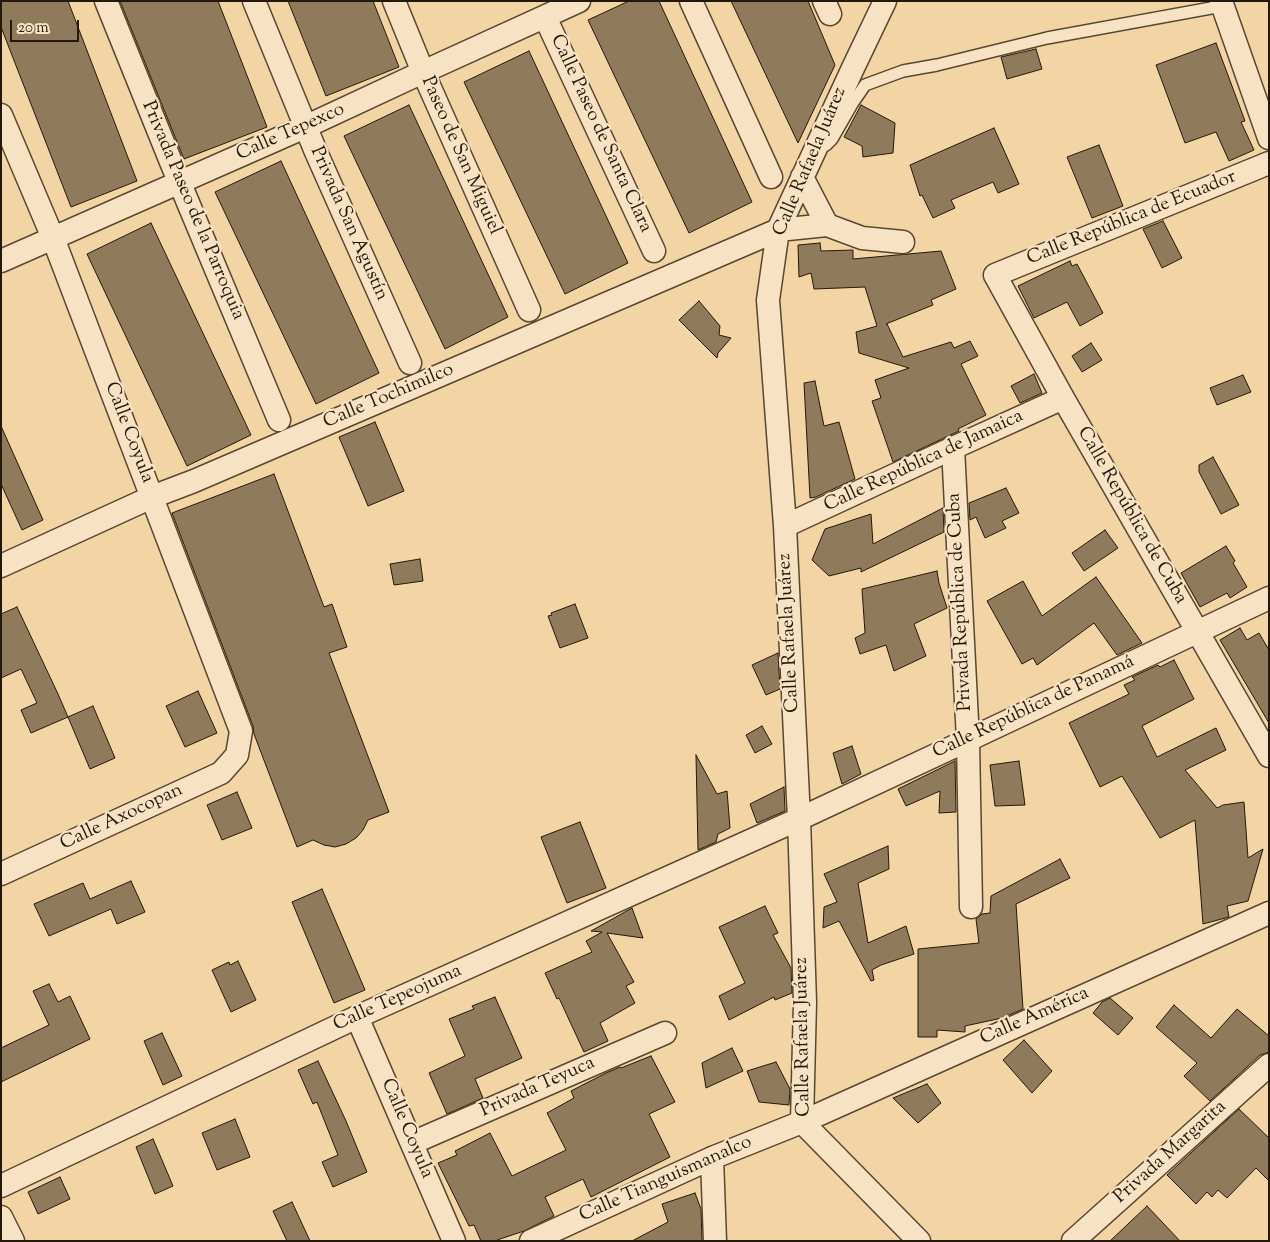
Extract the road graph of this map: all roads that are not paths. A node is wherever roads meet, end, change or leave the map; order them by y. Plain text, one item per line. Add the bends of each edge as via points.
1 (106, 1) edge
2 (254, 1) edge
3 (394, 1) edge
4 (579, 1) edge
5 (691, 1) edge
6 (884, 1) edge
7 (1221, 3) edge
8 (545, 17) junction
9 (423, 72) junction
10 (1, 115) edge
11 (305, 127) junction
12 (1269, 138) edge
13 (1269, 163) edge
14 (806, 169) junction
15 (771, 177) dead end
16 (180, 182) junction
17 (827, 225) junction
18 (778, 230) junction
19 (53, 238) junction
20 (903, 242) dead end
21 (654, 251) dead end
22 (1, 262) edge
23 (995, 275) joint
24 (529, 310) dead end
25 (410, 363) dead end
26 (1063, 398) junction
27 (279, 420) dead end
28 (953, 448) junction
29 (152, 497) junction
30 (785, 526) junction
31 (1, 566) edge
32 (1269, 598) edge
33 (1197, 631) junction
34 (968, 740) junction
35 (237, 755) joint
36 (1269, 756) edge
37 (799, 819) junction
38 (1, 874) edge
39 (971, 907) dead end
40 (1269, 913) edge
41 (358, 1017) junction
42 (665, 1033) dead end
43 (1269, 1065) edge
44 (802, 1122) junction
45 (412, 1143) junction
46 (712, 1158) junction
47 (1, 1186) edge
48 (1, 1216) edge
49 (13, 1241) edge
50 (454, 1241) edge
51 (531, 1241) edge
52 (715, 1241) edge
53 (919, 1241) edge
54 (1073, 1241) edge

1 - 16 street, Privada Paseo de la Parroquia
2 - 11 street, Privada San Agustín
3 - 9 street, Paseo de San Miguiel
4 - 8 street, Calle Tepexco
5 - 15 street
6 - 14 street, Calle Rafaela Juárez
7 - 12 street
7 - 14 lane via 903,71 865,85 832,139
8 - 9 street, Calle Tepexco
8 - 21 street, Calle Paseo de Santa Clara
9 - 11 street, Calle Tepexco
9 - 24 street, Paseo de San Miguiel
10 - 19 street, Calle Coyula
11 - 16 street, Calle Tepexco
11 - 25 street, Privada San Agustín
13 - 23 street, Calle República de Ecuador
14 - 17 street
14 - 18 street, Calle Rafaela Juárez
16 - 19 street, Calle Tepexco
16 - 27 street, Privada Paseo de la Parroquia
17 - 18 street, Calle Tochimilco
17 - 20 street via 862,238
18 - 29 street, Calle Tochimilco
18 - 30 street, Calle Rafaela Juárez via 768,300
19 - 22 street, Calle Tepexco
19 - 29 street, Calle Coyula
23 - 26 street, Calle República de Cuba
26 - 28 street, Calle República de Jamaica
26 - 33 street, Calle República de Cuba
28 - 30 street, Calle República de Jamaica
28 - 34 street, Privada República de Cuba
29 - 31 street, Calle Tochimilco
29 - 35 street, Calle Coyula via 241,731
30 - 37 street, Calle Rafaela Juárez
32 - 33 street, Calle República de Panamá
33 - 34 street, Calle República de Panamá
33 - 36 street, Calle República de Cuba
34 - 37 street, Calle República de Panamá
34 - 39 street, Privada República de Cuba
35 - 38 street, Calle Axocopan via 221,773
37 - 41 street, Calle Tepeojuma
37 - 44 street, Calle Rafaela Juárez via 805,1002
40 - 44 street, Calle América
41 - 45 street, Calle Coyula
41 - 47 street, Calle Tepeojuma
42 - 45 street, Privada Teyuca
43 - 54 street, Privada Margarita
44 - 46 street, Calle Tianguismanalco
44 - 53 street, Calle Rafaela Juárez
45 - 50 street, Calle Coyula
46 - 51 street, Calle Tianguismanalco
46 - 52 street
48 - 49 street

